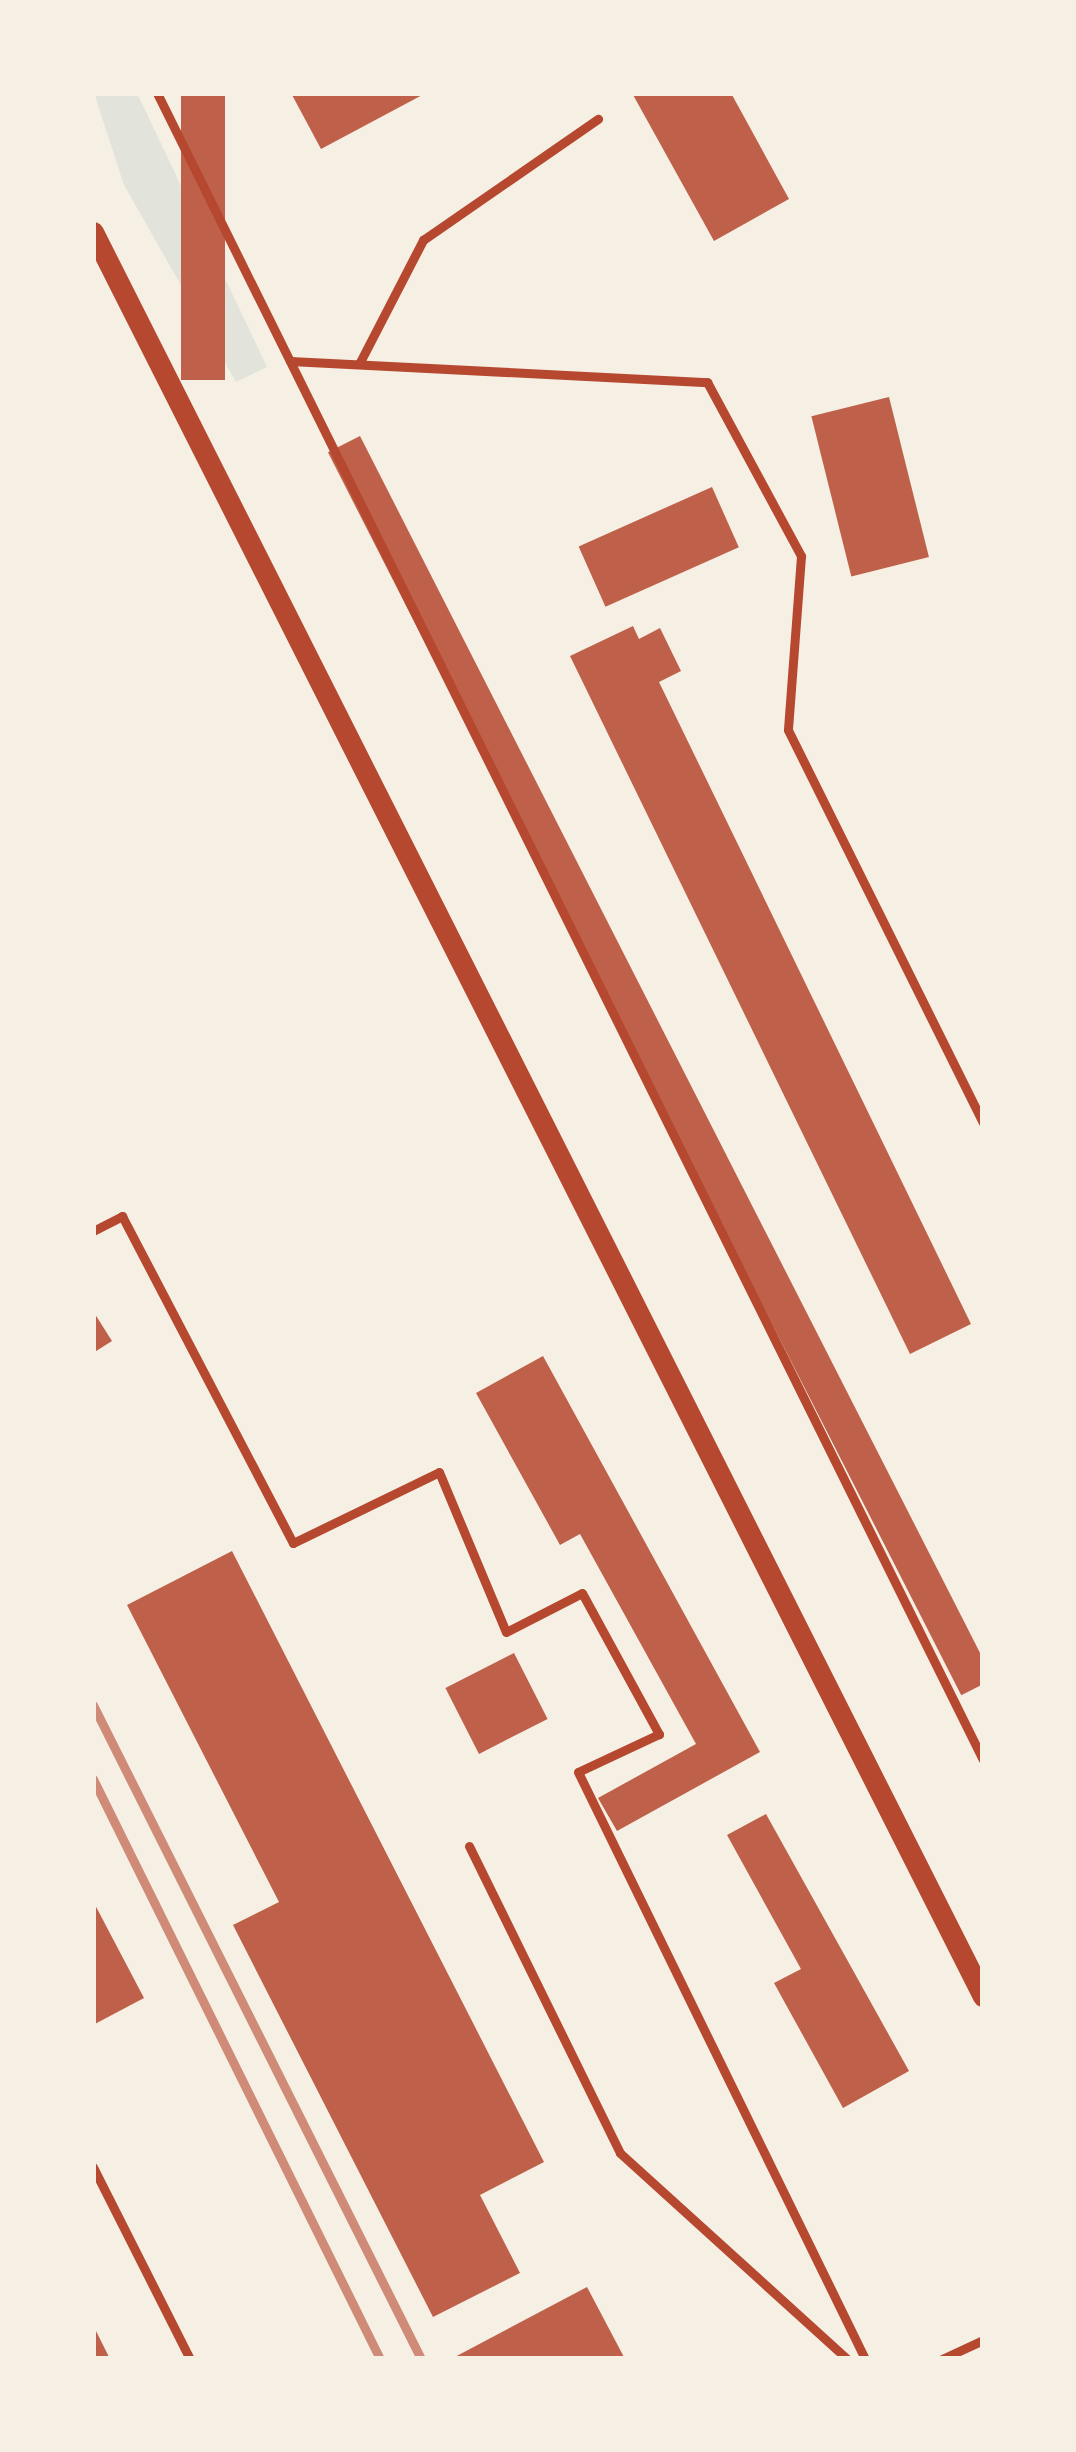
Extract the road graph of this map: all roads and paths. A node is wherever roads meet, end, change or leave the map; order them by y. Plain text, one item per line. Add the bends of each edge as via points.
1 (157, 93) edge
2 (598, 119) dead end
3 (93, 232) edge
4 (290, 362) junction
5 (359, 364) junction
6 (983, 1122) edge
7 (93, 1231) edge
8 (983, 1760) edge
9 (469, 1846) dead end
10 (983, 1996) edge
11 (93, 2167) edge
12 (983, 2339) edge
13 (190, 2359) edge
14 (847, 2359) edge
15 (865, 2359) edge
16 (942, 2359) edge

1 - 4 lane
2 - 5 lane via 424,240
3 - 10 street
4 - 5 lane
4 - 8 lane
5 - 6 lane via 706,382 801,556 788,730
7 - 15 lane via 122,1216 293,1543 439,1472 506,1632 582,1593 659,1734 578,1772
9 - 14 lane via 620,2152
11 - 13 lane
12 - 16 lane

